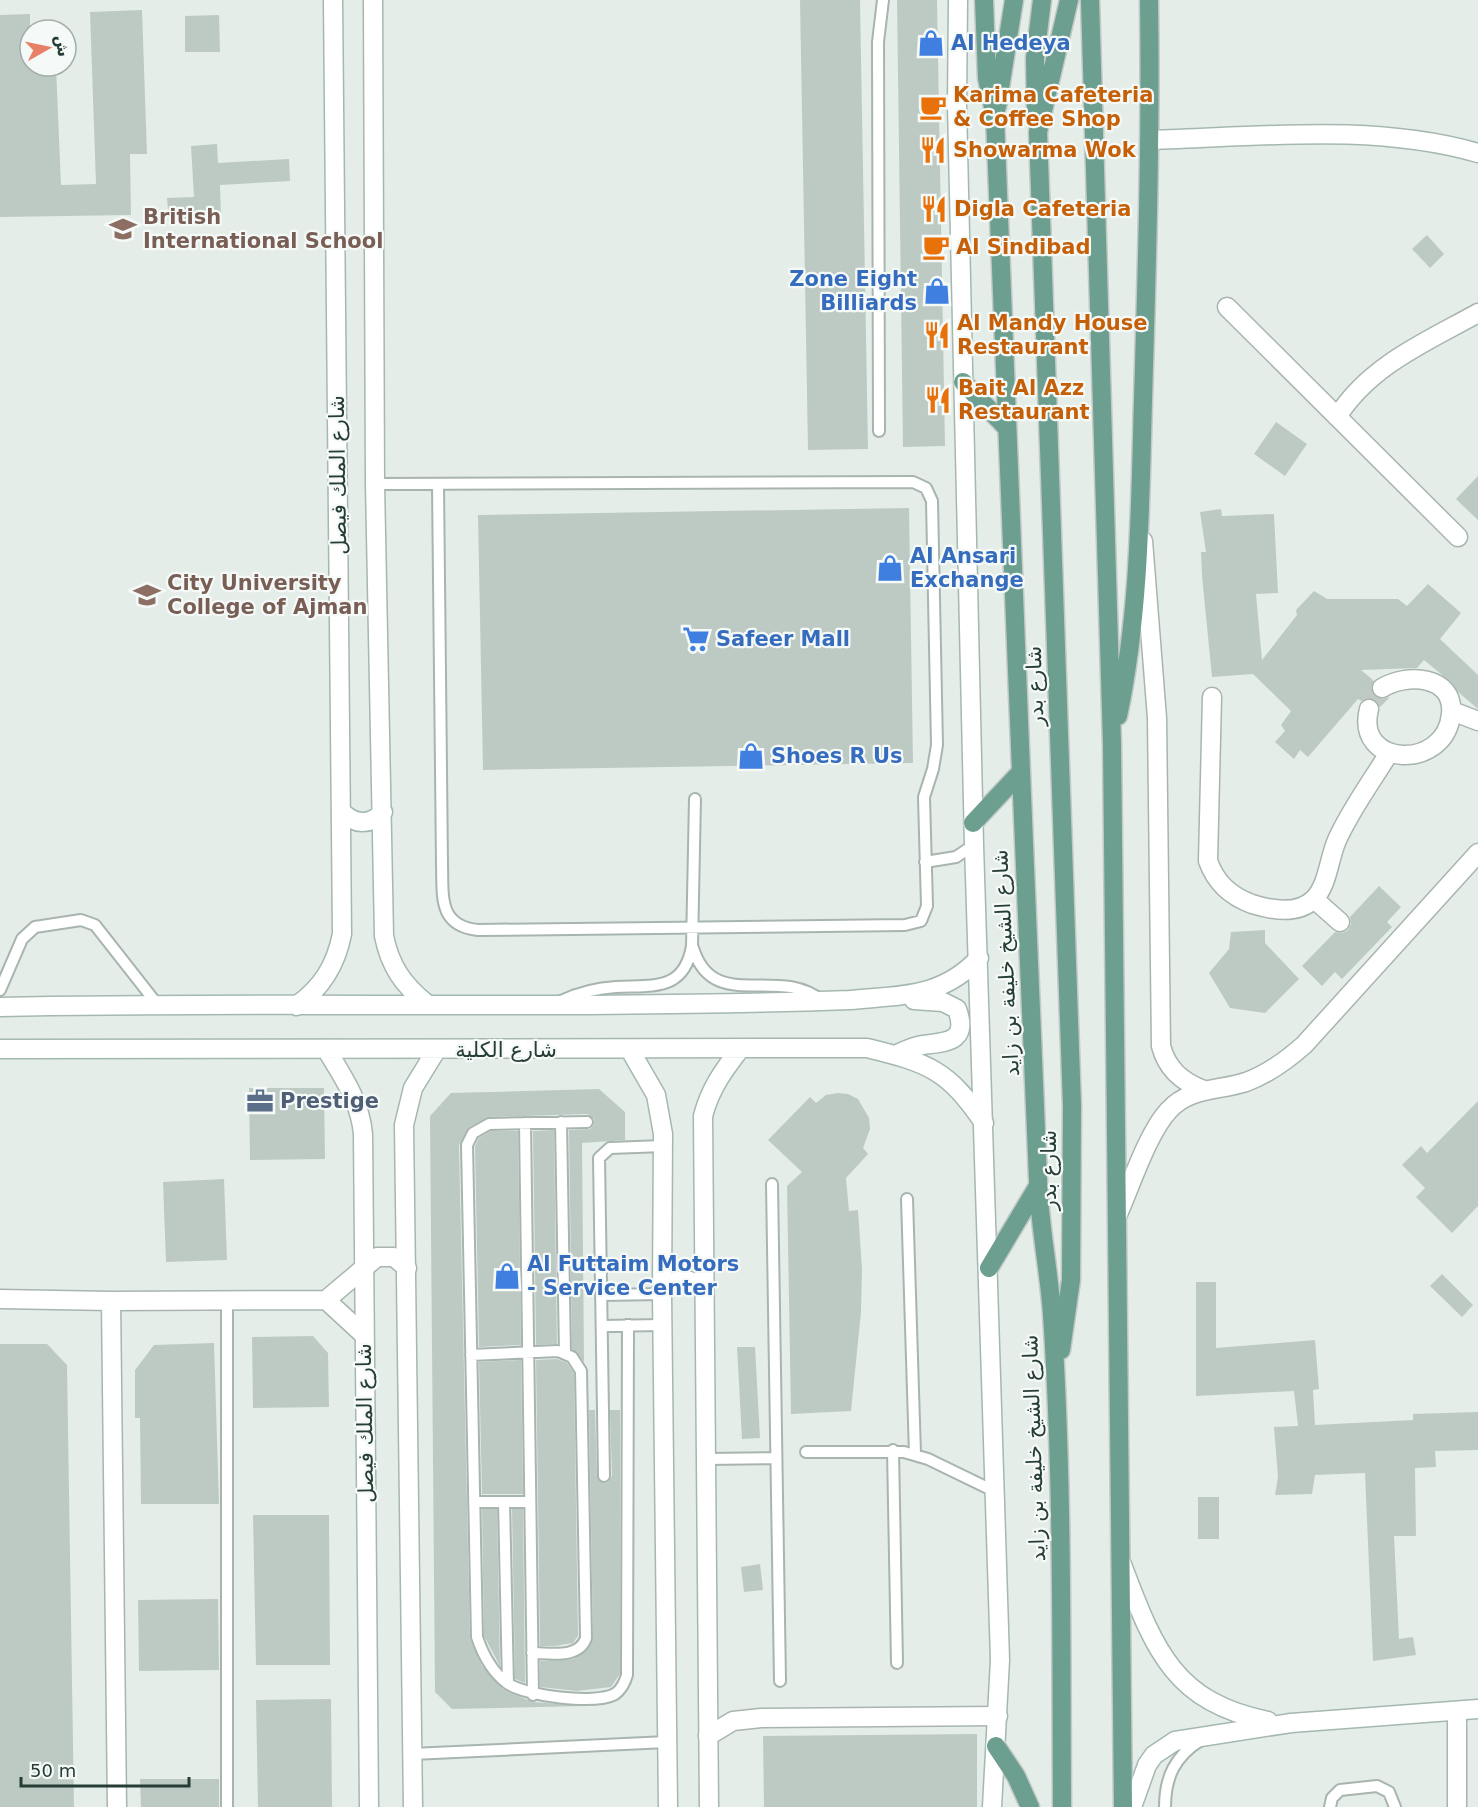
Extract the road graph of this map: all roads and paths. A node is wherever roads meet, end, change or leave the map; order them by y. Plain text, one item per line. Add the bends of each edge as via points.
1 (373, 0) edge
2 (883, 0) edge
3 (958, 0) edge
4 (984, 0) edge
5 (1014, 0) edge
6 (1042, 0) edge
7 (1069, 0) edge
8 (1090, 0) edge
9 (1149, 0) edge
10 (1159, 0) edge
11 (330, 4) edge
12 (1149, 28) junction
13 (995, 117) junction
14 (1038, 132) junction
15 (1151, 140) junction
16 (1478, 153) edge
17 (1227, 307) dead end
18 (1478, 313) edge
19 (963, 382) junction
20 (1337, 417) junction
21 (1005, 426) junction
22 (879, 431) dead end
23 (375, 484) junction
24 (438, 484) junction
25 (1140, 508) junction
26 (1458, 537) dead end
27 (1382, 688) tunnel mouth
28 (1212, 697) dead end
29 (1369, 708) tunnel mouth
30 (1452, 711) junction
31 (1478, 721) edge
32 (1112, 744) junction
33 (1389, 753) junction
34 (1020, 773) junction
35 (695, 799) dead end
36 (341, 811) junction
37 (383, 812) junction
38 (973, 823) junction
39 (974, 845) junction
40 (1478, 853) edge
41 (925, 862) junction
42 (1314, 899) junction
43 (1340, 922) dead end
44 (693, 927) junction
45 (692, 946) junction
46 (979, 958) junction
47 (0, 990) edge
48 (897, 995) junction
49 (822, 1001) junction
50 (157, 1004) junction
51 (427, 1004) junction
52 (554, 1004) junction
53 (296, 1006) junction
54 (0, 1007) edge
55 (0, 1048) edge
56 (326, 1049) junction
57 (437, 1049) junction
58 (740, 1049) junction
59 (630, 1050) junction
60 (895, 1055) junction
61 (1204, 1090) junction
62 (561, 1122) junction
63 (587, 1122) dead end
64 (525, 1123) junction
65 (984, 1124) junction
66 (663, 1146) junction
67 (772, 1184) dead end
68 (1038, 1186) junction
69 (907, 1199) dead end
70 (1118, 1214) junction
71 (364, 1267) junction
72 (407, 1268) junction
73 (989, 1268) junction
74 (704, 1290) junction
75 (662, 1294) junction
76 (601, 1295) junction
77 (0, 1299) edge
78 (227, 1300) junction
79 (326, 1300) junction
80 (111, 1301) junction
81 (662, 1324) junction
82 (628, 1325) junction
83 (602, 1326) junction
84 (364, 1335) junction
85 (528, 1352) junction
86 (565, 1353) junction
87 (471, 1354) junction
88 (1055, 1372) junction
89 (893, 1450) junction
90 (806, 1452) dead end
91 (915, 1454) junction
92 (775, 1458) junction
93 (707, 1459) junction
94 (604, 1476) dead end
95 (996, 1492) junction
96 (474, 1502) junction
97 (504, 1502) junction
98 (530, 1502) junction
99 (1119, 1558) junction
100 (532, 1653) junction
101 (897, 1664) dead end
102 (780, 1681) dead end
103 (508, 1684) junction
104 (533, 1695) junction
105 (1478, 1709) edge
106 (1457, 1711) junction
107 (998, 1716) junction
108 (1291, 1723) junction
109 (1213, 1733) junction
110 (708, 1736) junction
111 (667, 1742) junction
112 (996, 1746) junction
113 (412, 1754) junction
114 (117, 1807) edge
115 (227, 1807) edge
116 (369, 1807) edge
117 (413, 1807) edge
118 (668, 1807) edge
119 (709, 1807) edge
120 (992, 1807) edge
121 (1030, 1807) edge
122 (1062, 1807) edge
123 (1123, 1807) edge
124 (1132, 1807) edge
125 (1165, 1807) edge
126 (1330, 1807) edge
127 (1395, 1807) edge
128 (1457, 1807) edge

1 - 23 street, شارع الملك فيصل
2 - 22 lane via 878,42
3 - 19 street
4 - 13 main road, شارع الشيخ خليفة بن زايد via 987,78
5 - 13 main road, شارع الشيخ خليفة بن زايد
6 - 14 main road via 1035,58
7 - 14 main road, شارع بدر
8 - 32 main road
9 - 12 main road
10 - 12 main road
11 - 36 street, شارع الملك فيصل
12 - 15 main road
13 - 21 main road, شارع الشيخ خليفة بن زايد
14 - 88 main road, شارع بدر via 1072,1106 1071,1280
15 - 16 street via 1350,135 1430,142
15 - 25 main road
17 - 20 street
18 - 20 street via 1380,369
19 - 21 main road
19 - 38 street
20 - 26 street
21 - 34 main road, شارع الشيخ خليفة بن زايد
23 - 24 lane
23 - 37 street, شارع الملك فيصل
24 - 41 lane via 913,482 926,488 932,501 937,745 924,797
24 - 44 lane via 444,908 454,922 478,930
25 - 32 main road via 1132,632
25 - 61 street via 1156,709 1161,1046 1176,1074
27 - 30 street via 1406,679 1432,682 1446,694
28 - 42 street via 1207,850 1212,872 1225,890 1261,907 1294,909
29 - 33 street via 1369,731 1377,745
30 - 31 street
30 - 33 street via 1446,732 1431,748 1411,756
32 - 70 main road
33 - 42 street via 1346,822
34 - 38 main road
34 - 68 main road, شارع الشيخ خليفة بن زايد
35 - 44 lane
36 - 37 street via 362,823
36 - 53 street, شارع الملك فيصل via 339,948 319,987
37 - 51 street, شارع الملك فيصل via 386,948 399,977
38 - 39 street
39 - 41 lane via 956,857
39 - 46 street
40 - 61 street via 1287,1060 1248,1081
41 - 44 lane via 927,906 925,914 914,924
42 - 43 street
44 - 45 lane
45 - 49 lane via 701,968 719,982 795,986
45 - 52 lane via 686,967 670,981 652,987 596,990
46 - 48 street via 950,983
46 - 65 street
47 - 50 lane via 22,939 34,927 81,920 95,925
48 - 49 street
48 - 60 street via 943,1002 957,1009 960,1022 957,1036 948,1043 922,1045
49 - 52 street
50 - 53 street
50 - 54 street
51 - 52 street
51 - 53 street
55 - 56 street, شارع الكلية
56 - 57 street, شارع الكلية
56 - 71 street, شارع الملك فيصل via 355,1096 362,1117
57 - 59 street, شارع الكلية
57 - 72 street, شارع الملك فيصل via 406,1107
58 - 59 street, شارع الكلية
58 - 60 street, شارع الكلية via 867,1048
58 - 74 street via 720,1074 703,1116
59 - 66 street via 656,1095
60 - 65 street, شارع الكلية via 933,1068 950,1080
61 - 70 street via 1180,1101 1161,1120
62 - 63 lane
62 - 64 lane
62 - 86 lane
64 - 85 lane
64 - 87 lane via 483,1125 472,1133 467,1145
65 - 73 street
66 - 75 street
66 - 76 lane via 610,1149 599,1158
67 - 92 lane
68 - 73 main road
68 - 88 main road, شارع الشيخ خليفة بن زايد
69 - 91 lane
70 - 99 main road
71 - 72 street via 386,1256 394,1257
71 - 79 street
71 - 84 street, شارع الملك فيصل
72 - 113 street, شارع الملك فيصل
73 - 95 street
74 - 75 street via 682,1279 674,1281
74 - 93 street
75 - 76 lane
75 - 81 street
76 - 83 lane
77 - 80 street
78 - 79 street
78 - 80 street
78 - 115 lane
79 - 84 street
80 - 114 street
81 - 82 lane
81 - 111 street
82 - 83 lane
82 - 104 lane via 627,1675 620,1690 608,1697
83 - 94 lane
84 - 116 street, شارع الملك فيصل
85 - 86 lane
85 - 87 lane
85 - 98 lane
86 - 100 lane via 577,1362 582,1381 586,1638 572,1652
87 - 96 lane
88 - 122 main road, شارع الشيخ خليفة بن زايد via 1061,1521
89 - 90 lane
89 - 91 lane
89 - 101 lane
91 - 95 lane
92 - 93 lane
92 - 102 lane
93 - 110 street
95 - 107 street
96 - 97 lane
96 - 103 lane via 477,1637 488,1663
97 - 98 lane
97 - 103 lane
98 - 100 lane
99 - 108 street via 1152,1640 1184,1682 1231,1711 1260,1720
99 - 123 main road
100 - 104 lane
103 - 104 lane
105 - 106 street
106 - 108 street
106 - 128 street
107 - 110 street via 761,1718 733,1721
107 - 112 street
108 - 109 street
109 - 124 street via 1175,1741 1154,1755
109 - 125 lane via 1178,1760 1166,1787
110 - 119 street
111 - 113 lane
111 - 118 street
112 - 120 street
112 - 121 main road
113 - 117 street, شارع الملك فيصل
126 - 127 lane via 1340,1790 1377,1786 1389,1792

